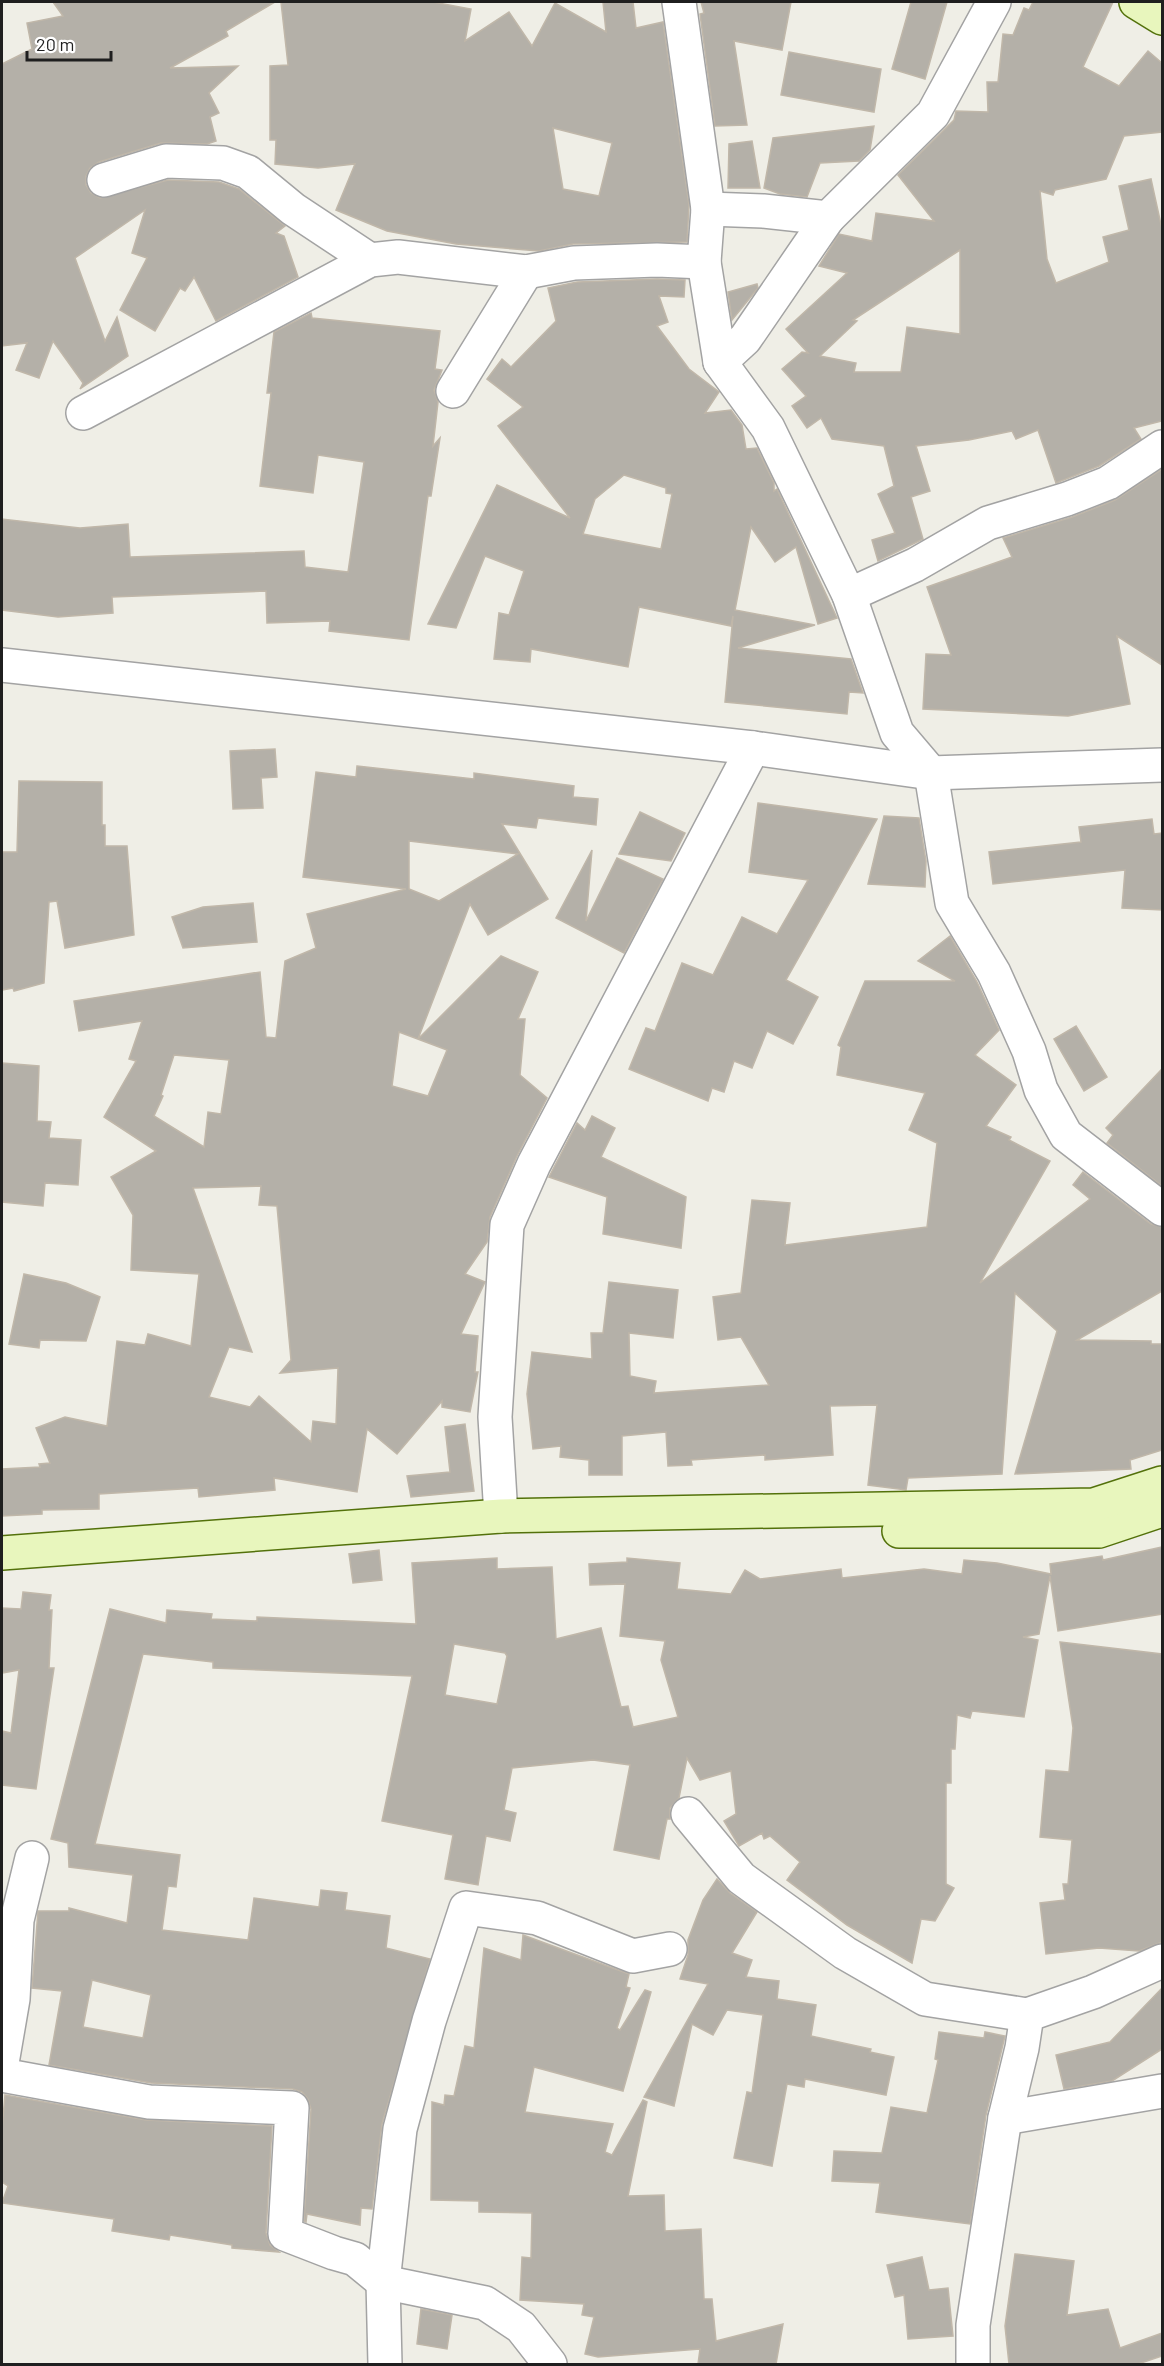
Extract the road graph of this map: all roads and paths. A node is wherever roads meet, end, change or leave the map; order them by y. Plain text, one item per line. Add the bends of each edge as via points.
1 (679, 2) edge
2 (994, 2) edge
3 (1136, 2) edge
4 (1162, 18) edge
5 (104, 180) dead end
6 (708, 209) junction
7 (828, 218) junction
8 (370, 260) junction
9 (704, 262) junction
10 (526, 272) junction
11 (720, 362) junction
12 (453, 391) dead end
13 (83, 413) dead end
14 (1162, 447) edge
15 (849, 595) junction
16 (2, 665) edge
17 (753, 748) junction
18 (1162, 765) edge
19 (931, 772) junction
20 (1162, 1209) edge
21 (1162, 1483) edge
22 (1162, 1510) edge
23 (501, 1516) junction
24 (2, 1553) edge
25 (2, 1569) edge
26 (688, 1814) dead end
27 (32, 1858) dead end
28 (670, 1949) dead end
29 (1162, 1961) edge
30 (1027, 2015) junction
31 (2, 2063) edge
32 (2, 2075) edge
33 (1162, 2091) edge
34 (1005, 2118) junction
35 (383, 2282) junction
36 (385, 2364) edge
37 (550, 2364) edge
38 (972, 2364) edge

1 - 6 street
2 - 7 street via 933,114
3 - 4 street
5 - 8 street via 166,161 223,163 248,172 293,209
6 - 7 street
6 - 9 street
7 - 11 street via 745,339
8 - 10 street via 398,257
8 - 13 street
9 - 10 street via 573,263
9 - 11 street
10 - 12 street
11 - 15 street via 768,428
14 - 15 street via 1108,483 988,523 915,565
15 - 19 street via 897,733
16 - 17 street
17 - 19 street
17 - 23 street via 534,1164 507,1225 495,1417
18 - 19 street
19 - 20 street via 952,903 994,973 1053,1114 1066,1135
21 - 23 street via 1094,1505
22 - 25 street via 1099,1531 788,1530 503,1536
23 - 24 street
26 - 30 street via 741,1878 845,1953 925,1999
27 - 31 street via 18,1920 13,1999
28 - 35 street via 633,1956 537,1918 466,1908 429,2021 400,2129
29 - 30 street via 1093,1992
30 - 34 street
32 - 35 street via 149,2102 292,2108 285,2234 355,2259
33 - 34 street
34 - 38 street via 973,2325
35 - 36 street
35 - 37 street via 485,2303 521,2327

